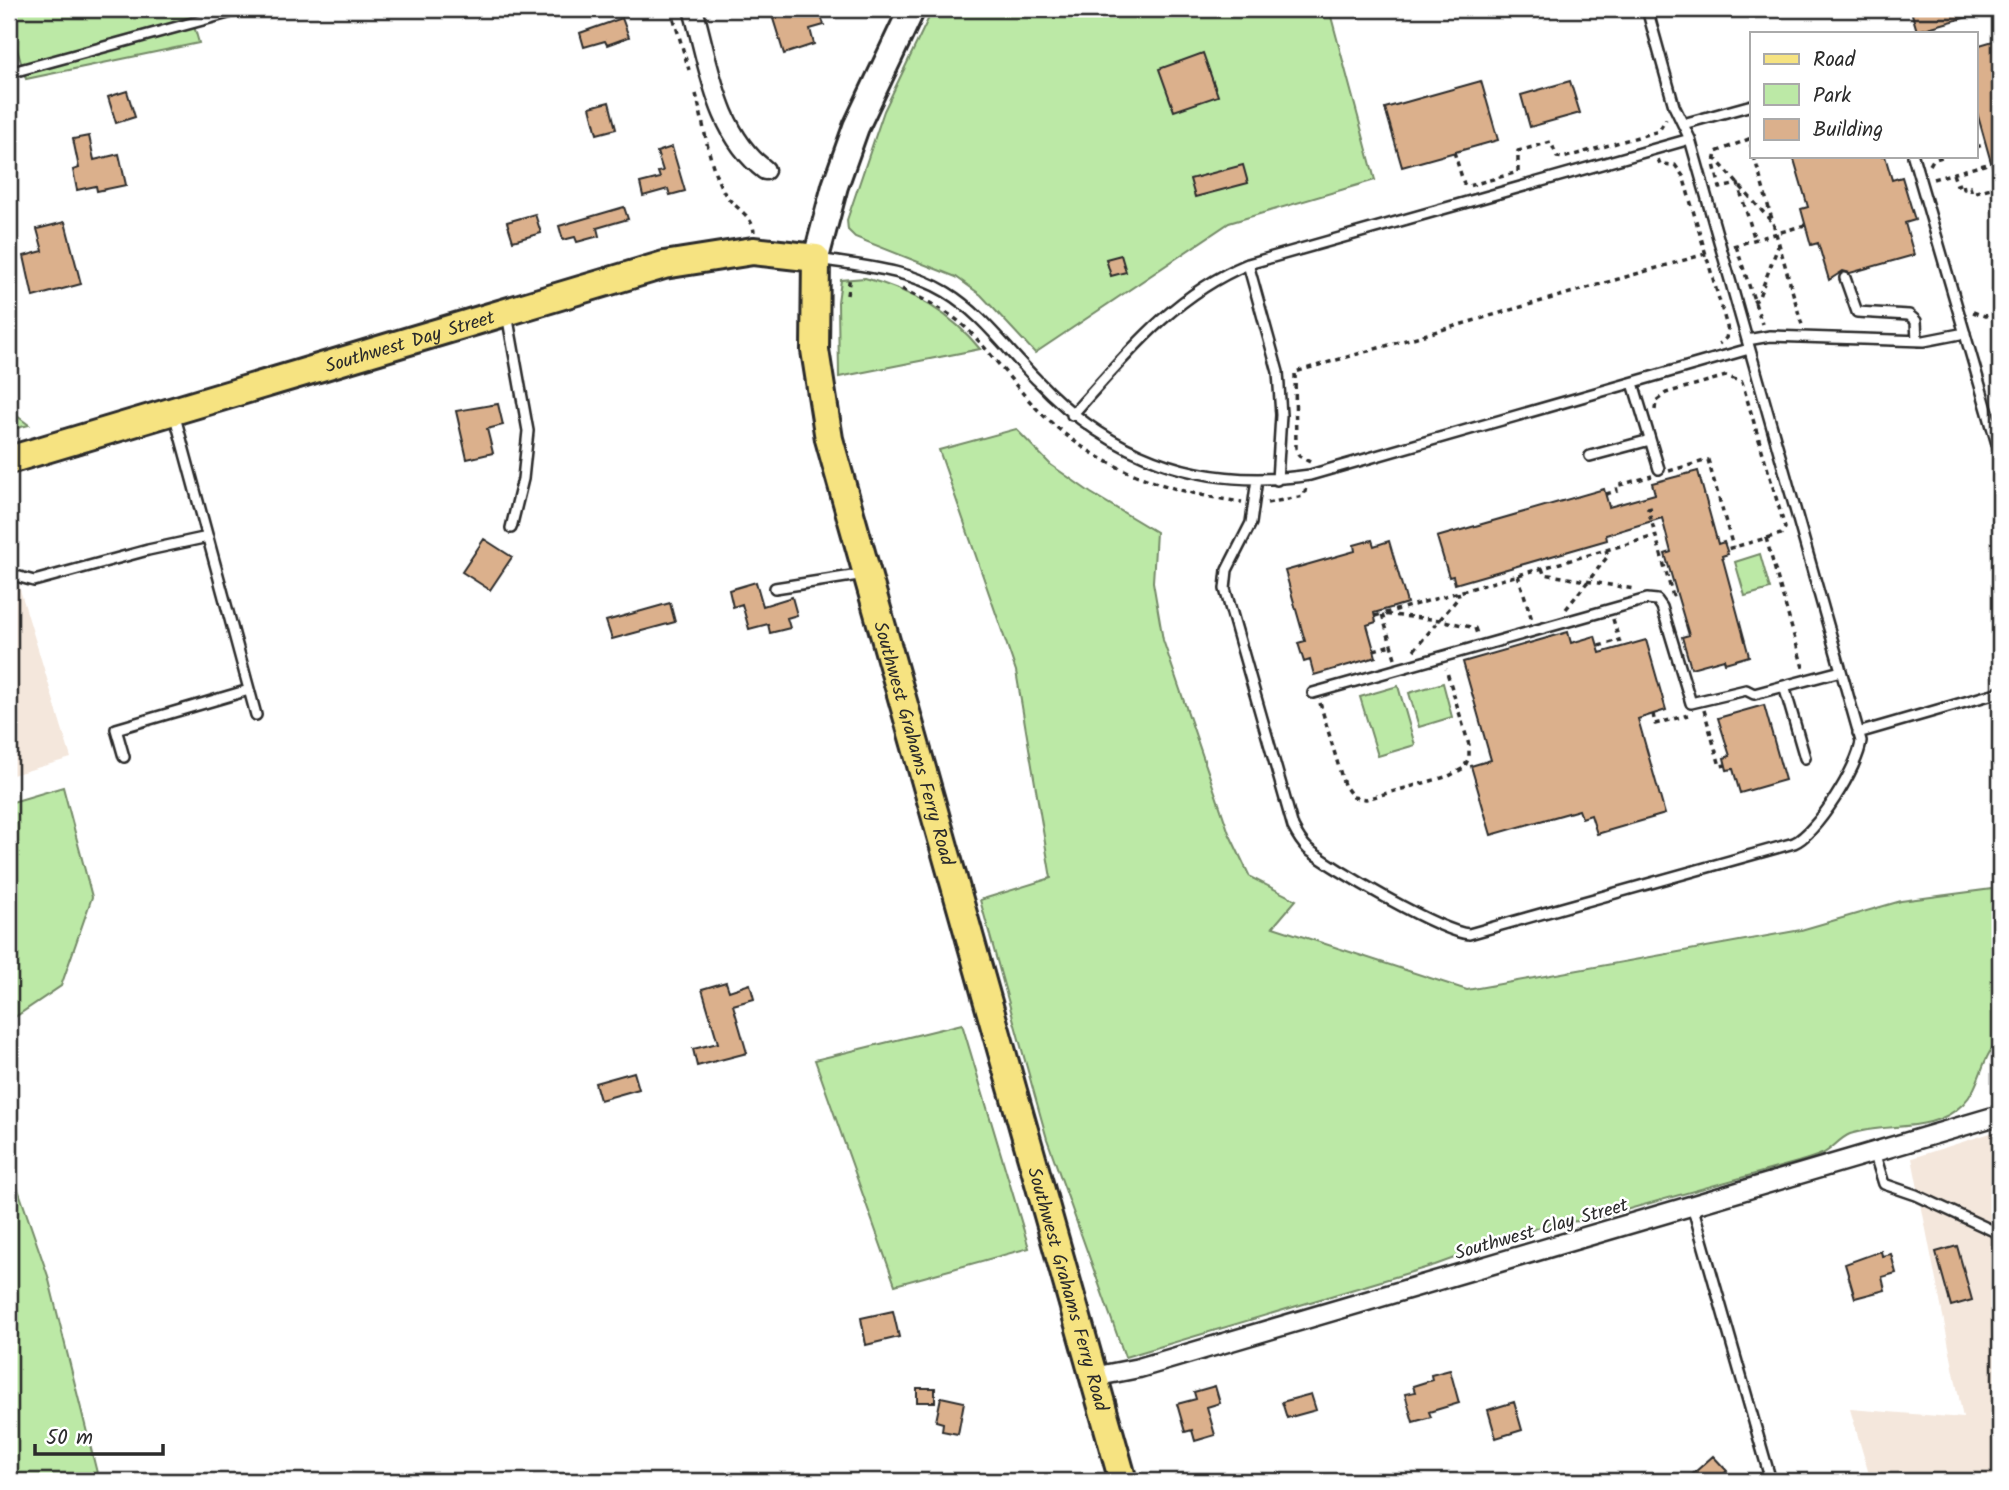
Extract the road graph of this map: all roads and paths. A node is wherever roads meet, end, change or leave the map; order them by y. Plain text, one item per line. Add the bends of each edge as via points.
1 (243, 9) edge
2 (671, 9) edge
3 (693, 9) edge
4 (912, 9) edge
5 (1647, 9) edge
6 (9, 73) edge
7 (690, 73) dead end
8 (694, 85) dead end
9 (1750, 106) edge
10 (1665, 110) dead end
11 (1683, 124) junction
12 (1651, 133) junction
13 (1689, 139) junction
14 (1750, 142) edge
15 (1986, 144) dead end
16 (1978, 146) edge
17 (1655, 148) junction
18 (1454, 152) dead end
19 (1714, 156) junction
20 (1755, 158) edge
21 (1914, 158) edge
22 (1992, 163) dead end
23 (765, 170) dead end
24 (1954, 173) junction
25 (1921, 183) junction
26 (1738, 184) junction
27 (2000, 206) edge
28 (1773, 222) junction
29 (1805, 225) dead end
30 (1776, 233) junction
31 (1755, 240) junction
32 (1779, 244) junction
33 (1735, 245) junction
34 (1721, 249) junction
35 (753, 251) junction
36 (816, 258) junction
37 (1248, 264) junction
38 (1845, 278) dead end
39 (1753, 302) junction
40 (507, 312) junction
41 (1766, 326) dead end
42 (1790, 326) dead end
43 (1802, 327) junction
44 (1812, 327) dead end
45 (1965, 332) junction
46 (1917, 341) junction
47 (1748, 344) junction
48 (1715, 359) junction
49 (1721, 377) junction
50 (1633, 383) junction
51 (173, 411) junction
52 (1072, 415) junction
53 (1656, 416) dead end
54 (1650, 440) junction
55 (2000, 454) edge
56 (1591, 456) dead end
57 (9, 460) edge
58 (1661, 472) junction
59 (1257, 480) junction
60 (1277, 480) junction
61 (1606, 494) dead end
62 (1652, 508) dead end
63 (511, 528) dead end
64 (1655, 536) junction
65 (208, 537) junction
66 (1766, 538) junction
67 (1733, 547) junction
68 (1727, 549) dead end
69 (1606, 550) junction
70 (1542, 568) junction
71 (866, 573) junction
72 (9, 574) edge
73 (1518, 575) junction
74 (1589, 581) junction
75 (1670, 587) junction
76 (775, 588) dead end
77 (1661, 589) dead end
78 (1640, 590) dead end
79 (1458, 592) junction
80 (1675, 603) dead end
81 (1610, 609) junction
82 (1382, 614) junction
83 (1375, 616) dead end
84 (1440, 620) junction
85 (1553, 625) junction
86 (1535, 630) junction
87 (1619, 640) junction
88 (1391, 645) junction
89 (1481, 645) junction
90 (1598, 646) dead end
91 (1621, 647) dead end
92 (1374, 650) dead end
93 (1442, 656) junction
94 (1398, 669) junction
95 (1841, 671) junction
96 (1807, 680) junction
97 (1784, 686) junction
98 (249, 690) junction
99 (1315, 692) joint
100 (2000, 692) edge
101 (1702, 706) junction
102 (1653, 714) dead end
103 (256, 715) dead end
104 (1858, 733) junction
105 (124, 757) dead end
106 (1805, 758) dead end
107 (1726, 765) dead end
108 (2000, 1115) edge
109 (1874, 1152) junction
110 (1692, 1205) junction
111 (2000, 1234) edge
112 (1093, 1377) junction
113 (1123, 1481) edge
114 (1771, 1481) edge

1 - 6 lane
2 - 7 path
3 - 23 street via 728,128 744,152
4 - 36 main road, Southwest Grahams Ferry Road via 856,127
5 - 11 lane
8 - 35 path via 721,188 753,224
9 - 11 lane
10 - 12 path via 1662,127
11 - 13 lane
12 - 17 path
12 - 18 path via 1560,159 1551,142 1518,151 1519,171 1466,186
13 - 17 lane
13 - 34 lane
14 - 19 path via 1723,147
15 - 16 path
17 - 37 lane
17 - 48 path via 1660,164 1675,165 1682,172 1728,330 1723,342 1712,346
19 - 26 path
19 - 26 path via 1720,188
20 - 28 path
21 - 25 lane
22 - 24 path
24 - 25 path
24 - 27 path via 1957,185 1963,183 1972,193 1995,187
25 - 45 lane
26 - 28 path
26 - 31 path
28 - 30 path
29 - 30 path
30 - 31 path
30 - 32 path
31 - 33 path
32 - 39 path via 1760,296
32 - 43 path
33 - 34 path
33 - 39 path
34 - 47 lane
35 - 36 main road, Southwest Day Street
35 - 40 main road, Southwest Day Street via 664,265
36 - 52 lane via 901,273 945,291 972,312
36 - 71 main road, Southwest Grahams Ferry Road via 818,382
37 - 52 lane via 1216,277 1170,310
37 - 60 lane via 1278,372
38 - 46 lane via 1857,312 1909,315 1916,321
39 - 41 path
40 - 51 main road, Southwest Day Street
40 - 63 lane via 528,432
42 - 43 path
43 - 44 path
45 - 46 lane
45 - 55 lane
46 - 47 lane via 1770,336
47 - 48 lane
47 - 95 lane
48 - 49 path
48 - 50 lane
49 - 53 path via 1662,395 1655,405
49 - 66 path via 1735,377 1744,386 1781,516 1783,532
50 - 54 lane
50 - 60 lane via 1310,475
51 - 57 main road, Southwest Day Street
51 - 65 lane
52 - 59 lane via 1133,453 1205,474
54 - 56 lane
54 - 58 lane
58 - 61 path via 1616,486 1617,491
58 - 67 path via 1708,460
59 - 60 lane
59 - 104 lane via 1251,523 1224,579 1293,827 1298,839 1317,855 1442,928 1455,933 1483,932 1803,840 1817,825 1852,764 1860,748
62 - 64 path via 1648,509
64 - 69 path
64 - 75 path
65 - 72 lane via 34,581
65 - 98 lane
66 - 67 path
66 - 96 path
67 - 68 path
69 - 70 path
69 - 74 path via 1608,556
70 - 73 path
70 - 74 path via 1544,574
71 - 76 lane
71 - 112 main road, Southwest Grahams Ferry Road
73 - 79 path
73 - 86 path
74 - 78 path
74 - 85 path
75 - 77 path
75 - 80 path
79 - 82 path
79 - 84 path via 1459,597
81 - 85 lane
81 - 87 path
81 - 101 lane via 1657,600 1689,701
82 - 83 path
82 - 84 path
82 - 88 path
84 - 89 path via 1475,628
84 - 94 path
85 - 86 lane
86 - 89 lane
87 - 90 path
87 - 91 path
88 - 92 path
88 - 94 path
89 - 93 lane
93 - 94 lane
93 - 99 path via 1470,752 1464,768 1448,776 1366,799 1353,797 1344,785
94 - 99 lane
95 - 96 lane
95 - 104 lane
96 - 97 lane
97 - 101 lane via 1754,694 1746,690
97 - 106 lane
98 - 103 lane
98 - 105 lane via 116,729
100 - 104 lane
101 - 102 path via 1655,724
101 - 107 path via 1720,766
108 - 109 street, Southwest Clay Street
109 - 110 street, Southwest Clay Street
109 - 111 lane via 1884,1184
110 - 112 street, Southwest Clay Street via 1139,1368
110 - 114 lane
112 - 113 main road, Southwest Grahams Ferry Road

